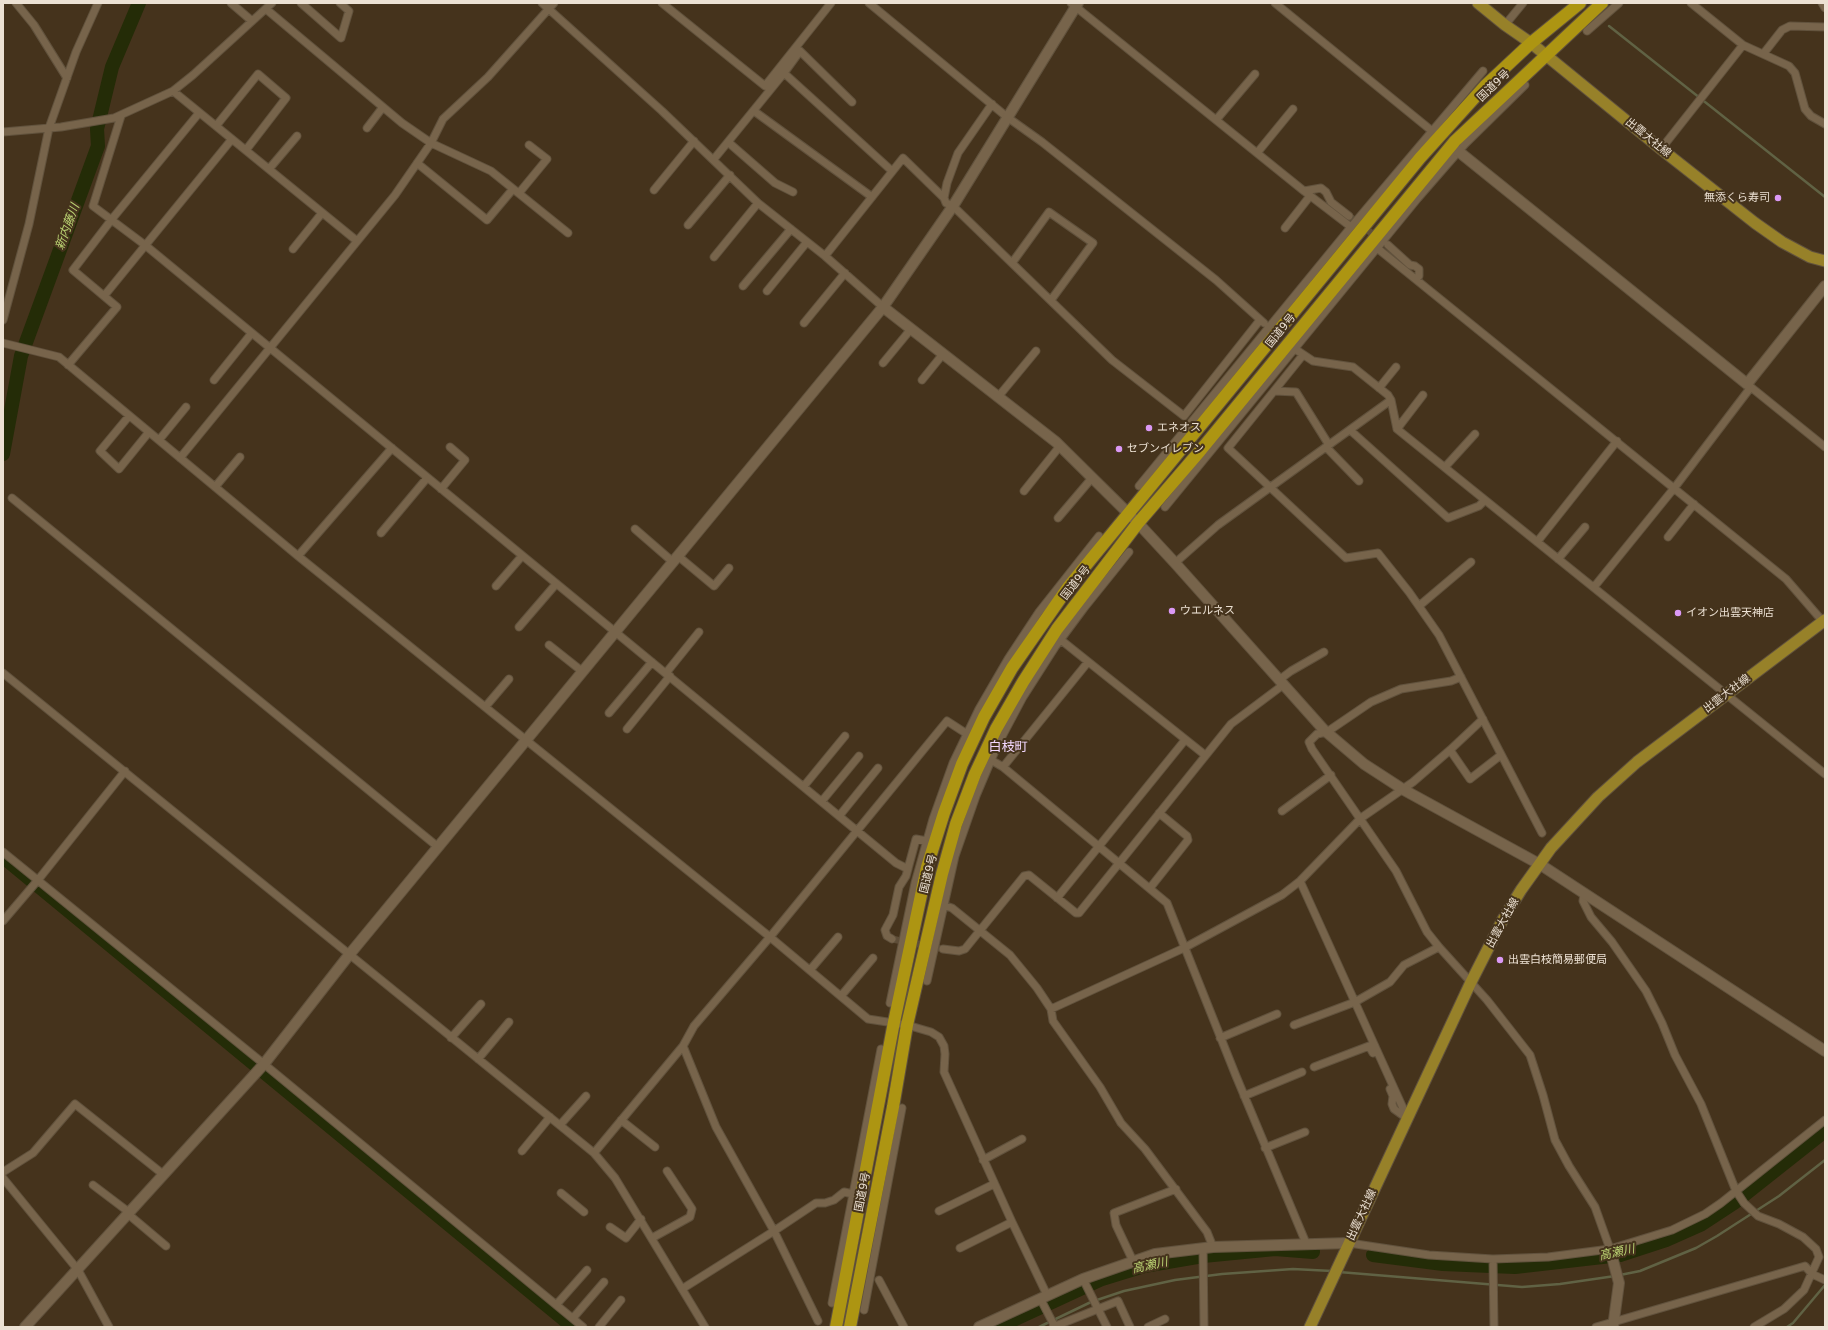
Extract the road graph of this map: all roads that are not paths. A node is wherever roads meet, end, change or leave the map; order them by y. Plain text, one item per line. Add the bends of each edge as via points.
1 (16, 3) edge
2 (98, 3) edge
3 (232, 3) edge
4 (272, 3) edge
5 (301, 3) edge
6 (340, 3) edge
7 (542, 3) edge
8 (554, 3) edge
9 (662, 3) edge
10 (832, 3) edge
11 (869, 3) edge
12 (1275, 3) edge
13 (1478, 3) edge
14 (1523, 3) edge
15 (1579, 3) edge
16 (1602, 3) edge
17 (1619, 3) edge
18 (1691, 3) edge
19 (1822, 3) edge
20 (1075, 4) edge
21 (1825, 8) edge
22 (266, 9) junction
23 (549, 9) junction
24 (252, 21) junction
25 (1505, 25) junction
26 (1825, 27) edge
27 (1587, 31) dead end
28 (1531, 43) junction
29 (1743, 45) junction
30 (797, 51) junction
31 (1764, 53) junction
32 (1545, 55) junction
33 (1483, 70) dead end
34 (784, 73) junction
35 (1254, 74) dead end
36 (66, 78) junction
37 (1518, 88) junction
38 (173, 91) junction
39 (852, 102) dead end
40 (992, 104) junction
41 (383, 107) junction
42 (1466, 107) junction
43 (1293, 109) dead end
44 (754, 111) junction
45 (1449, 111) junction
46 (199, 113) junction
47 (117, 117) junction
48 (1007, 117) junction
49 (1216, 120) junction
50 (1825, 124) edge
51 (216, 126) junction
52 (49, 128) junction
53 (367, 128) dead end
54 (1432, 131) junction
55 (3, 132) edge
56 (297, 136) dead end
57 (232, 139) junction
58 (694, 141) junction
59 (728, 142) junction
60 (431, 143) junction
61 (529, 145) dead end
62 (1661, 149) junction
63 (246, 150) junction
64 (1458, 151) junction
65 (1257, 153) junction
66 (714, 159) junction
67 (417, 163) junction
68 (269, 169) junction
69 (892, 171) junction
70 (730, 175) junction
71 (1419, 184) junction
72 (654, 190) dead end
73 (516, 191) junction
74 (1304, 191) junction
75 (793, 192) dead end
76 (872, 196) junction
77 (1310, 196) junction
78 (944, 198) junction
79 (1418, 198) junction
80 (758, 203) junction
81 (953, 206) junction
82 (322, 213) junction
83 (1350, 216) tunnel mouth
84 (112, 219) junction
85 (688, 226) dead end
86 (1351, 227) junction
87 (1285, 228) dead end
88 (791, 229) junction
89 (568, 233) dead end
90 (1344, 235) junction
91 (357, 242) junction
92 (807, 242) junction
93 (145, 245) junction
94 (1388, 246) dead end
95 (1345, 248) junction
96 (1377, 248) junction
97 (293, 249) dead end
98 (825, 256) junction
99 (714, 257) dead end
100 (1825, 261) edge
101 (1012, 263) junction
102 (845, 274) junction
103 (1416, 279) junction
104 (743, 286) dead end
105 (1825, 286) edge
106 (767, 291) dead end
107 (1330, 291) junction
108 (104, 296) junction
109 (1051, 300) junction
110 (1330, 305) junction
111 (883, 307) junction
112 (3, 320) edge
113 (1260, 320) junction
114 (804, 323) dead end
115 (1268, 327) junction
116 (911, 329) junction
117 (251, 334) junction
118 (5, 343) edge
119 (269, 348) junction
120 (1295, 349) junction
121 (1036, 351) dead end
122 (943, 354) junction
123 (1303, 355) junction
124 (883, 363) dead end
125 (68, 365) junction
126 (1270, 365) junction
127 (1396, 367) dead end
128 (1232, 372) junction
129 (214, 380) dead end
130 (922, 380) dead end
131 (1270, 380) junction
132 (1749, 386) junction
133 (1230, 387) junction
134 (1379, 388) junction
135 (1274, 391) junction
136 (1423, 395) dead end
137 (998, 397) junction
138 (1391, 400) junction
139 (186, 407) dead end
140 (129, 416) junction
141 (1397, 429) junction
142 (1350, 430) junction
143 (149, 432) junction
144 (1474, 434) dead end
145 (159, 440) junction
146 (1617, 441) junction
147 (1060, 446) junction
148 (1327, 446) junction
149 (450, 447) dead end
150 (1215, 447) junction
151 (1825, 447) edge
152 (392, 448) junction
153 (1200, 451) junction
154 (240, 457) dead end
155 (180, 458) junction
156 (1161, 460) junction
157 (1445, 467) junction
158 (1160, 473) junction
159 (427, 478) junction
160 (1092, 478) junction
161 (1359, 481) dead end
162 (1139, 486) dead end
163 (215, 487) junction
164 (1271, 487) junction
165 (1675, 487) junction
166 (441, 489) junction
167 (1024, 491) dead end
168 (12, 498) dead end
169 (1485, 500) junction
170 (1694, 504) junction
171 (1165, 507) dead end
172 (1127, 513) junction
173 (1058, 518) dead end
174 (1138, 523) junction
175 (1585, 527) dead end
176 (635, 529) dead end
177 (381, 533) dead end
178 (1099, 536) dead end
179 (1668, 537) dead end
180 (1537, 542) junction
181 (1129, 552) dead end
182 (298, 556) junction
183 (522, 556) junction
184 (675, 559) junction
185 (1558, 559) junction
186 (1471, 562) dead end
187 (1175, 563) junction
188 (1105, 567) junction
189 (729, 568) dead end
190 (1104, 583) junction
191 (556, 584) junction
192 (496, 586) dead end
193 (1068, 586) junction
194 (1594, 587) junction
195 (1056, 590) junction
196 (1419, 606) junction
197 (1824, 622) edge
198 (519, 626) dead end
199 (700, 632) dead end
200 (615, 633) junction
201 (1061, 640) junction
202 (549, 645) dead end
203 (1324, 652) dead end
204 (652, 662) junction
205 (1088, 662) junction
206 (583, 672) junction
207 (3, 673) edge
208 (668, 675) junction
209 (1461, 677) junction
210 (509, 679) dead end
211 (1281, 683) junction
212 (1727, 694) junction
213 (1013, 699) junction
214 (486, 706) junction
215 (609, 713) dead end
216 (1013, 716) junction
217 (1483, 719) junction
218 (627, 729) dead end
219 (1327, 732) junction
220 (967, 734) junction
221 (845, 736) dead end
222 (527, 740) junction
223 (1185, 740) junction
224 (1450, 750) junction
225 (1205, 755) junction
226 (1501, 755) junction
227 (859, 756) dead end
228 (991, 760) junction
229 (1004, 766) junction
230 (878, 768) dead end
231 (125, 771) junction
232 (1825, 774) edge
233 (1330, 775) junction
234 (804, 786) junction
235 (1404, 790) junction
236 (822, 801) junction
237 (1282, 811) dead end
238 (1159, 814) junction
239 (840, 815) junction
240 (1361, 818) junction
241 (858, 830) junction
242 (1542, 833) dead end
243 (927, 840) junction
244 (951, 842) junction
245 (1099, 846) junction
246 (438, 847) junction
247 (3, 852) edge
248 (955, 856) junction
249 (1120, 863) junction
250 (1541, 864) junction
251 (908, 869) junction
252 (38, 880) junction
253 (1300, 881) junction
254 (1150, 888) junction
255 (1584, 894) junction
256 (1057, 898) junction
257 (943, 905) junction
258 (3, 921) edge
259 (937, 930) junction
260 (980, 931) junction
261 (770, 937) junction
262 (838, 938) dead end
263 (892, 939) dead end
264 (927, 940) junction
265 (1438, 946) junction
266 (1184, 948) junction
267 (943, 949) tunnel mouth
268 (349, 955) junction
269 (873, 958) dead end
270 (810, 970) junction
271 (895, 979) junction
272 (927, 982) dead end
273 (1472, 982) junction
274 (901, 991) junction
275 (841, 996) junction
276 (1355, 1002) junction
277 (890, 1003) dead end
278 (480, 1004) dead end
279 (1051, 1009) junction
280 (1277, 1014) dead end
281 (509, 1022) dead end
282 (894, 1022) junction
283 (907, 1025) junction
284 (1294, 1025) dead end
285 (451, 1038) junction
286 (1220, 1038) junction
287 (683, 1046) junction
288 (881, 1049) dead end
289 (1825, 1051) edge
290 (478, 1059) junction
291 (264, 1064) junction
292 (1314, 1067) dead end
293 (1302, 1072) dead end
294 (586, 1096) dead end
295 (1244, 1096) junction
296 (898, 1108) junction
297 (550, 1118) junction
298 (1408, 1119) junction
299 (621, 1120) junction
300 (1825, 1120) edge
301 (560, 1125) junction
302 (875, 1125) junction
303 (1305, 1132) dead end
304 (864, 1136) junction
305 (1022, 1139) dead end
306 (655, 1147) dead end
307 (1265, 1148) junction
308 (522, 1151) dead end
309 (594, 1153) junction
310 (983, 1160) junction
311 (667, 1171) dead end
312 (3, 1172) edge
313 (164, 1175) junction
314 (3, 1178) edge
315 (994, 1184) junction
316 (93, 1185) dead end
317 (1176, 1189) junction
318 (1736, 1191) junction
319 (561, 1193) dead end
320 (853, 1194) junction
321 (939, 1211) dead end
322 (584, 1212) dead end
323 (129, 1213) junction
324 (641, 1219) junction
325 (1012, 1222) junction
326 (610, 1227) dead end
327 (774, 1231) junction
328 (652, 1238) junction
329 (1306, 1243) junction
330 (1349, 1243) junction
331 (843, 1245) junction
332 (166, 1246) dead end
333 (875, 1247) junction
334 (960, 1248) dead end
335 (1208, 1248) junction
336 (1610, 1249) junction
337 (1493, 1259) junction
338 (863, 1260) junction
339 (1133, 1261) junction
340 (849, 1262) junction
341 (78, 1270) junction
342 (587, 1270) dead end
343 (1812, 1274) junction
344 (1083, 1279) junction
345 (879, 1280) dead end
346 (1825, 1280) edge
347 (604, 1282) dead end
348 (682, 1289) junction
349 (1044, 1296) junction
350 (621, 1300) dead end
351 (832, 1303) dead end
352 (556, 1305) junction
353 (1098, 1308) junction
354 (864, 1310) dead end
355 (573, 1318) junction
356 (1165, 1319) dead end
357 (818, 1321) dead end
358 (1614, 1324) edge
359 (25, 1327) edge
360 (109, 1327) edge
361 (583, 1327) edge
362 (599, 1327) edge
363 (705, 1327) edge
364 (836, 1327) edge
365 (850, 1327) edge
366 (904, 1327) edge
367 (979, 1327) edge
368 (1054, 1327) edge
369 (1107, 1327) edge
370 (1130, 1327) edge
371 (1148, 1327) edge
372 (1204, 1327) edge
373 (1310, 1327) edge
374 (1494, 1327) edge
375 (1596, 1327) edge
376 (1754, 1327) edge

1 - 36 street via 34,25
2 - 36 street
3 - 24 street
4 - 22 street
5 - 6 street via 341,38 349,11
7 - 23 street
8 - 23 street
9 - 30 street via 765,86
10 - 30 street
11 - 40 street
12 - 54 street
13 - 25 main road, 出雲大社線
14 - 25 street
15 - 28 highway, 国道9号
16 - 32 highway, 国道9号
17 - 27 street
18 - 29 street
19 - 21 street
20 - 48 street
20 - 49 street
22 - 24 street
22 - 41 street
23 - 58 street
23 - 60 street via 488,77 443,119
24 - 38 street
25 - 28 main road, 出雲大社線
26 - 31 street via 1790,26 1782,30
28 - 32 main road, 出雲大社線
28 - 42 highway, 国道9号
29 - 31 street
29 - 62 street
30 - 34 street
30 - 39 street via 800,51
31 - 50 street via 1789,66 1795,73 1805,109
32 - 37 highway, 国道9号
32 - 62 main road, 出雲大社線
33 - 45 street
34 - 44 street
34 - 69 street
35 - 49 street
36 - 52 street
37 - 64 street
37 - 71 highway, 国道9号 via 1455,141
38 - 46 street
38 - 47 street
40 - 48 street
40 - 78 street via 958,152
41 - 53 street
41 - 60 street
42 - 45 street
42 - 95 highway, 国道9号
43 - 65 street
44 - 59 street
44 - 76 street
45 - 54 street
46 - 51 street
46 - 84 street
47 - 52 street
47 - 84 street via 93,206
48 - 81 street
48 - 113 street via 1191,261
49 - 65 street
51 - 57 street
51 - 63 street via 258,74 286,98
52 - 55 street
52 - 112 street via 29,224
54 - 86 street
56 - 68 street
57 - 63 street
57 - 93 street
58 - 66 street
58 - 72 street
59 - 66 street
59 - 75 street via 775,183
60 - 67 street
60 - 73 street via 491,171
61 - 73 street via 547,159
62 - 100 main road, 出雲大社線 via 1782,242 1810,257
63 - 68 street
64 - 79 street
64 - 132 street
65 - 74 street
66 - 70 street
67 - 73 street via 487,220
67 - 91 street
68 - 82 street
69 - 76 street
69 - 78 street via 903,158
70 - 80 street
70 - 85 street
71 - 79 street
71 - 107 highway, 国道9号
73 - 89 street
74 - 77 street
74 - 83 street via 1321,188 1331,202
76 - 98 street
77 - 86 street
77 - 87 street
78 - 81 street via 946,203
79 - 96 street
80 - 88 street
80 - 99 street
81 - 101 street
81 - 111 street
82 - 91 street
82 - 97 street
84 - 93 street
84 - 108 street via 73,270
86 - 90 street
88 - 92 street
88 - 104 street
90 - 95 street
90 - 115 street
91 - 119 street
92 - 98 street
92 - 106 street
93 - 108 street
93 - 117 street
94 - 103 street via 1410,265 1420,269
95 - 133 highway, 国道9号
96 - 103 street
96 - 110 street
98 - 102 street
101 - 109 street
101 - 109 street via 1049,212 1093,243
102 - 111 street
102 - 114 street
103 - 146 street
105 - 132 street
107 - 110 street
107 - 126 highway, 国道9号
108 - 125 street via 117,307
109 - 113 street via 1112,360 1184,416
110 - 120 street
111 - 116 street
111 - 184 street
113 - 115 street
115 - 128 street
116 - 122 street
116 - 124 street
117 - 119 street
117 - 129 street
118 - 125 street via 59,357
119 - 152 street
119 - 155 street
120 - 123 street
120 - 131 street
121 - 137 street
122 - 130 street
122 - 137 street
123 - 134 street via 1313,361 1353,367
123 - 135 street
125 - 140 street
126 - 131 street
126 - 153 highway, 国道9号
127 - 134 street
128 - 133 street
128 - 156 street
131 - 150 street
132 - 151 street
132 - 165 street
133 - 158 highway, 国道9号
134 - 138 street
135 - 148 street via 1296,392
135 - 164 street via 1228,448
136 - 141 street
137 - 147 street
138 - 141 street
138 - 142 street
139 - 145 street
140 - 143 street
140 - 143 street via 100,451 119,469
141 - 157 street
142 - 148 street
142 - 169 street via 1448,518 1479,506
143 - 145 street
144 - 157 street
145 - 155 street
146 - 165 street
146 - 180 street
147 - 160 street
147 - 167 street
148 - 161 street
148 - 164 street
149 - 166 street via 465,460
150 - 153 street
150 - 171 street
152 - 159 street
152 - 182 street
153 - 174 highway, 国道9号
154 - 163 street
155 - 163 street
156 - 158 street
156 - 162 street
157 - 169 street
158 - 172 highway, 国道9号
159 - 166 street
159 - 177 street
160 - 172 street
160 - 173 street
163 - 182 street
164 - 187 street via 1218,525
164 - 196 street via 1346,558 1378,553
165 - 170 street
165 - 194 street
166 - 183 street
168 - 246 street
169 - 180 street
170 - 179 street
170 - 197 street via 1786,579
172 - 174 street
172 - 193 highway, 国道9号
174 - 187 street
174 - 188 highway, 国道9号
175 - 185 street
176 - 184 street
178 - 195 street
180 - 185 street
181 - 190 street
182 - 214 street
183 - 191 street
183 - 192 street
184 - 189 street via 714,586
184 - 200 street
185 - 194 street
186 - 196 street
187 - 211 street
188 - 190 street
188 - 213 highway, 国道9号 via 1057,629
190 - 201 street
191 - 198 street
191 - 200 street
193 - 195 street
193 - 274 highway, 国道9号 via 1012,668 984,717 962,764 927,867
194 - 212 street
195 - 220 street via 1008,659
196 - 209 street via 1439,634
197 - 212 main road, 出雲大社線
199 - 208 street
200 - 204 street
200 - 206 street
201 - 205 street
201 - 216 street
202 - 206 street
203 - 211 street via 1291,671
204 - 208 street
204 - 215 street
205 - 223 street
205 - 229 street
206 - 222 street
207 - 231 street
208 - 218 street
208 - 234 street
209 - 217 street
209 - 219 street via 1401,689 1371,702
210 - 214 street
211 - 219 street
211 - 225 street via 1231,724
212 - 232 street
212 - 250 main road, 出雲大社線 via 1637,762 1598,797
213 - 216 street
213 - 244 highway, 国道9号 via 975,774
214 - 222 street
216 - 228 street
217 - 224 street
217 - 226 street
219 - 233 street via 1316,734 1309,742
219 - 235 street via 1364,764
220 - 241 street via 947,720
220 - 243 street via 953,763
221 - 234 street
222 - 246 street
222 - 261 street
223 - 225 street
223 - 245 street
224 - 226 street via 1470,779
224 - 235 street
225 - 238 street
226 - 242 street
227 - 236 street
228 - 229 street
228 - 248 street
229 - 245 street
230 - 239 street
231 - 252 street
231 - 268 street
233 - 237 street
233 - 240 street
234 - 236 street
235 - 240 street
235 - 250 street
236 - 239 street
238 - 249 street
238 - 254 street via 1187,836 1188,840
239 - 241 street
240 - 253 street
240 - 265 street via 1396,871
241 - 251 street via 896,863
241 - 261 street
243 - 251 street via 916,839
243 - 271 street via 915,883
244 - 248 street
244 - 264 highway, 国道9号
245 - 249 street
245 - 256 street
246 - 268 street
247 - 252 street
248 - 257 street
249 - 254 street
249 - 256 street via 1079,913
250 - 255 street
250 - 273 main road, 出雲大社線 via 1502,921
251 - 263 street via 899,887 893,915 885,930 887,936
252 - 258 street
252 - 291 street
253 - 266 street via 1282,895
253 - 276 street
254 - 266 street via 1167,903
255 - 289 street
255 - 318 street via 1583,901 1591,917 1646,991 1701,1104
256 - 260 street via 1029,875 1024,876
257 - 259 street
257 - 260 street via 952,908
259 - 264 street
259 - 272 street
260 - 267 street via 965,949
260 - 279 street via 1010,955
261 - 270 street
261 - 287 street via 694,1026
262 - 270 street
264 - 283 highway, 国道9号
265 - 273 street
265 - 276 street via 1404,965 1390,982
266 - 279 street
266 - 286 street
268 - 285 street
268 - 291 street
269 - 275 street
270 - 275 street
271 - 274 street
271 - 277 street
273 - 298 main road, 出雲大社線
273 - 336 street via 1530,1055 1555,1140 1595,1207
274 - 282 highway, 国道9号
275 - 282 street via 868,1019
276 - 284 street
276 - 298 street
278 - 285 street
279 - 317 street via 1053,1021 1100,1087 1121,1123
280 - 286 street
281 - 290 street
282 - 283 street
282 - 302 highway, 国道9号
283 - 296 highway, 国道9号
283 - 310 street via 939,1037 944,1046 944,1072
285 - 290 street
286 - 295 street
287 - 299 street
287 - 327 street via 716,1127
288 - 304 street
290 - 297 street
291 - 313 street
291 - 352 street
292 - 298 street via 1369,1046 1393,1096 1394,1109
293 - 295 street
294 - 301 street
295 - 307 street
296 - 333 street via 899,1123
296 - 338 highway, 国道9号
297 - 301 street
297 - 308 street
298 - 330 main road, 出雲大社線
299 - 306 street
299 - 309 street
300 - 318 street
301 - 309 street
302 - 304 street
302 - 340 highway, 国道9号
303 - 307 street
304 - 320 street
305 - 310 street
307 - 329 street
309 - 324 street via 615,1178
310 - 315 street
311 - 328 street via 692,1209 690,1217
312 - 313 street via 33,1153 74,1104
313 - 323 street
314 - 341 street
315 - 321 street
315 - 325 street
316 - 323 street
317 - 335 street via 1207,1232
317 - 339 street via 1114,1213 1116,1225
318 - 336 street via 1704,1214 1672,1230
318 - 343 street via 1758,1216 1803,1237 1816,1249 1819,1257
319 - 322 street
320 - 327 street via 844,1192 834,1200 816,1203
320 - 331 street
323 - 332 street
323 - 341 street
324 - 326 street via 626,1238
324 - 328 street
325 - 334 street
325 - 349 street
327 - 348 street
327 - 357 street
328 - 348 street
329 - 330 street
329 - 335 street
330 - 337 street via 1429,1255
330 - 373 main road, 出雲大社線
331 - 340 street
331 - 351 street
333 - 338 street
333 - 354 street
335 - 339 street via 1155,1254
335 - 372 street
336 - 337 street via 1548,1257
336 - 358 street via 1619,1283
337 - 374 street
338 - 365 highway, 国道9号
339 - 344 street
340 - 364 highway, 国道9号
341 - 359 street
341 - 360 street
342 - 352 street
343 - 346 street
343 - 358 street via 1805,1266
343 - 376 street via 1804,1290 1784,1309
344 - 349 street
344 - 353 street
345 - 366 street
347 - 355 street
348 - 363 street
349 - 367 street
349 - 368 street
350 - 362 street
352 - 355 street
353 - 368 street
353 - 369 street
353 - 370 street via 1118,1301
355 - 361 street
356 - 371 street
358 - 375 street

